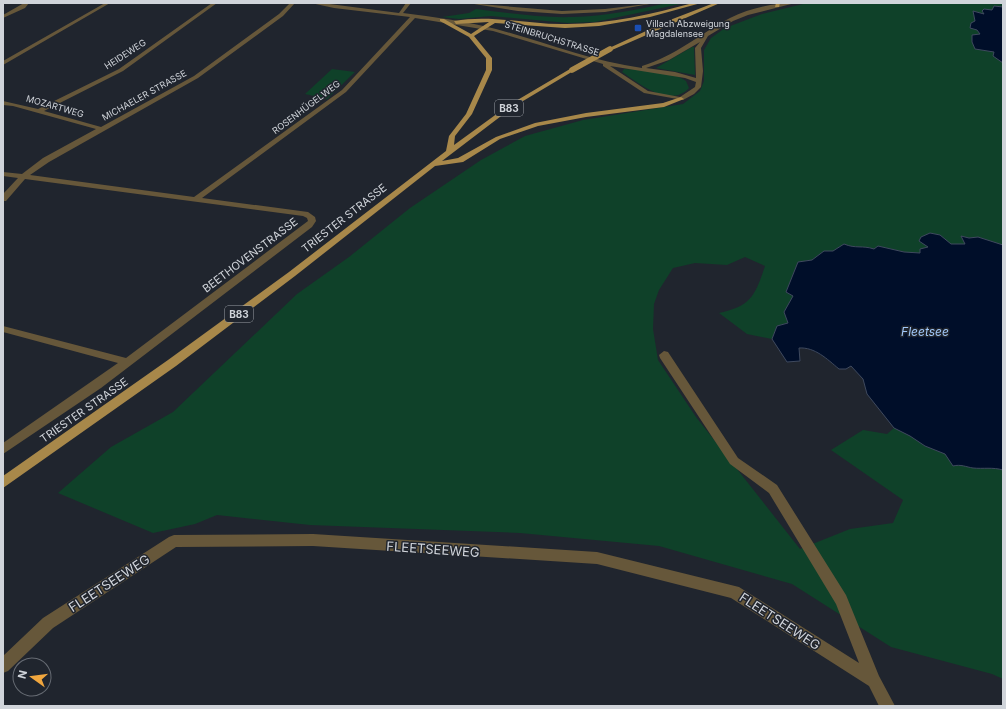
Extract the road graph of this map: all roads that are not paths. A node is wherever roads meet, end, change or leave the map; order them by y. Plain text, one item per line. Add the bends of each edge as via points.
1 (27, 3) edge
2 (108, 3) edge
3 (215, 3) edge
4 (293, 3) edge
5 (313, 3) edge
6 (409, 3) edge
7 (470, 3) edge
8 (653, 3) edge
9 (699, 3) edge
10 (718, 3) edge
11 (793, 3) edge
12 (778, 4) edge
13 (400, 14) junction
14 (414, 16) junction
15 (3, 17) edge
16 (442, 20) junction
17 (496, 20) junction
18 (456, 22) junction
19 (485, 28) junction
20 (707, 35) junction
21 (471, 36) junction
22 (3, 63) edge
23 (601, 63) junction
24 (636, 68) junction
25 (699, 81) junction
26 (681, 99) junction
27 (3, 103) edge
28 (39, 111) junction
29 (102, 128) junction
30 (449, 151) junction
31 (432, 164) junction
32 (3, 174) edge
33 (24, 176) junction
34 (3, 199) edge
35 (196, 199) junction
36 (3, 329) edge
37 (664, 355) dead end
38 (127, 362) junction
39 (3, 449) edge
40 (3, 483) edge
41 (3, 666) edge
42 (874, 681) junction
43 (887, 706) edge

1 - 15 street
2 - 22 street
3 - 28 street, HEIDEWEG via 121,70
4 - 29 street, MICHAELER STRASSE via 281,15 196,77
5 - 13 street, STEINBRUCHSTRASSE
6 - 13 street
7 - 8 street, STEINBRUCHSTRASSE via 523,12 560,14 610,11
9 - 17 main road via 594,25 565,26
10 - 30 main road, TRIESTER STRASSE / B83, bridge via 610,49 511,106
11 - 12 street
12 - 20 street via 733,20
13 - 14 street, STEINBRUCHSTRASSE
14 - 16 street, STEINBRUCHSTRASSE
14 - 35 street, ROSENHÜGELWEG via 344,91
16 - 18 street, STEINBRUCHSTRASSE
16 - 21 main road
17 - 18 main road
17 - 19 main road
18 - 19 street, STEINBRUCHSTRASSE
19 - 21 main road
19 - 23 street, STEINBRUCHSTRASSE via 529,39
20 - 24 street via 654,64
20 - 25 street via 698,48
21 - 30 main road via 489,58 489,70 469,114 452,136
23 - 24 street, STEINBRUCHSTRASSE
23 - 26 street via 646,92
24 - 25 street, STEINBRUCHSTRASSE via 677,74
25 - 26 street via 698,87 692,93
26 - 31 main road via 664,105 586,114 537,124 498,138 460,160
27 - 28 street, MOZARTWEG
28 - 29 street, MOZARTWEG
29 - 33 street, MICHAELER STRASSE via 61,150
30 - 31 main road, TRIESTER STRASSE / B83
31 - 40 main road, TRIESTER STRASSE / B83 via 292,274
32 - 33 street, BEETHOVENSTRASSE
33 - 34 street, MICHAELER STRASSE
33 - 35 street, BEETHOVENSTRASSE
35 - 38 street, BEETHOVENSTRASSE via 305,214 311,217 312,221
36 - 38 street
37 - 42 street via 734,461 773,489 840,600
38 - 39 street, BEETHOVENSTRASSE
41 - 42 street, FLEETSEEWEG via 48,623 174,541 313,540 597,558 734,592
42 - 43 street

